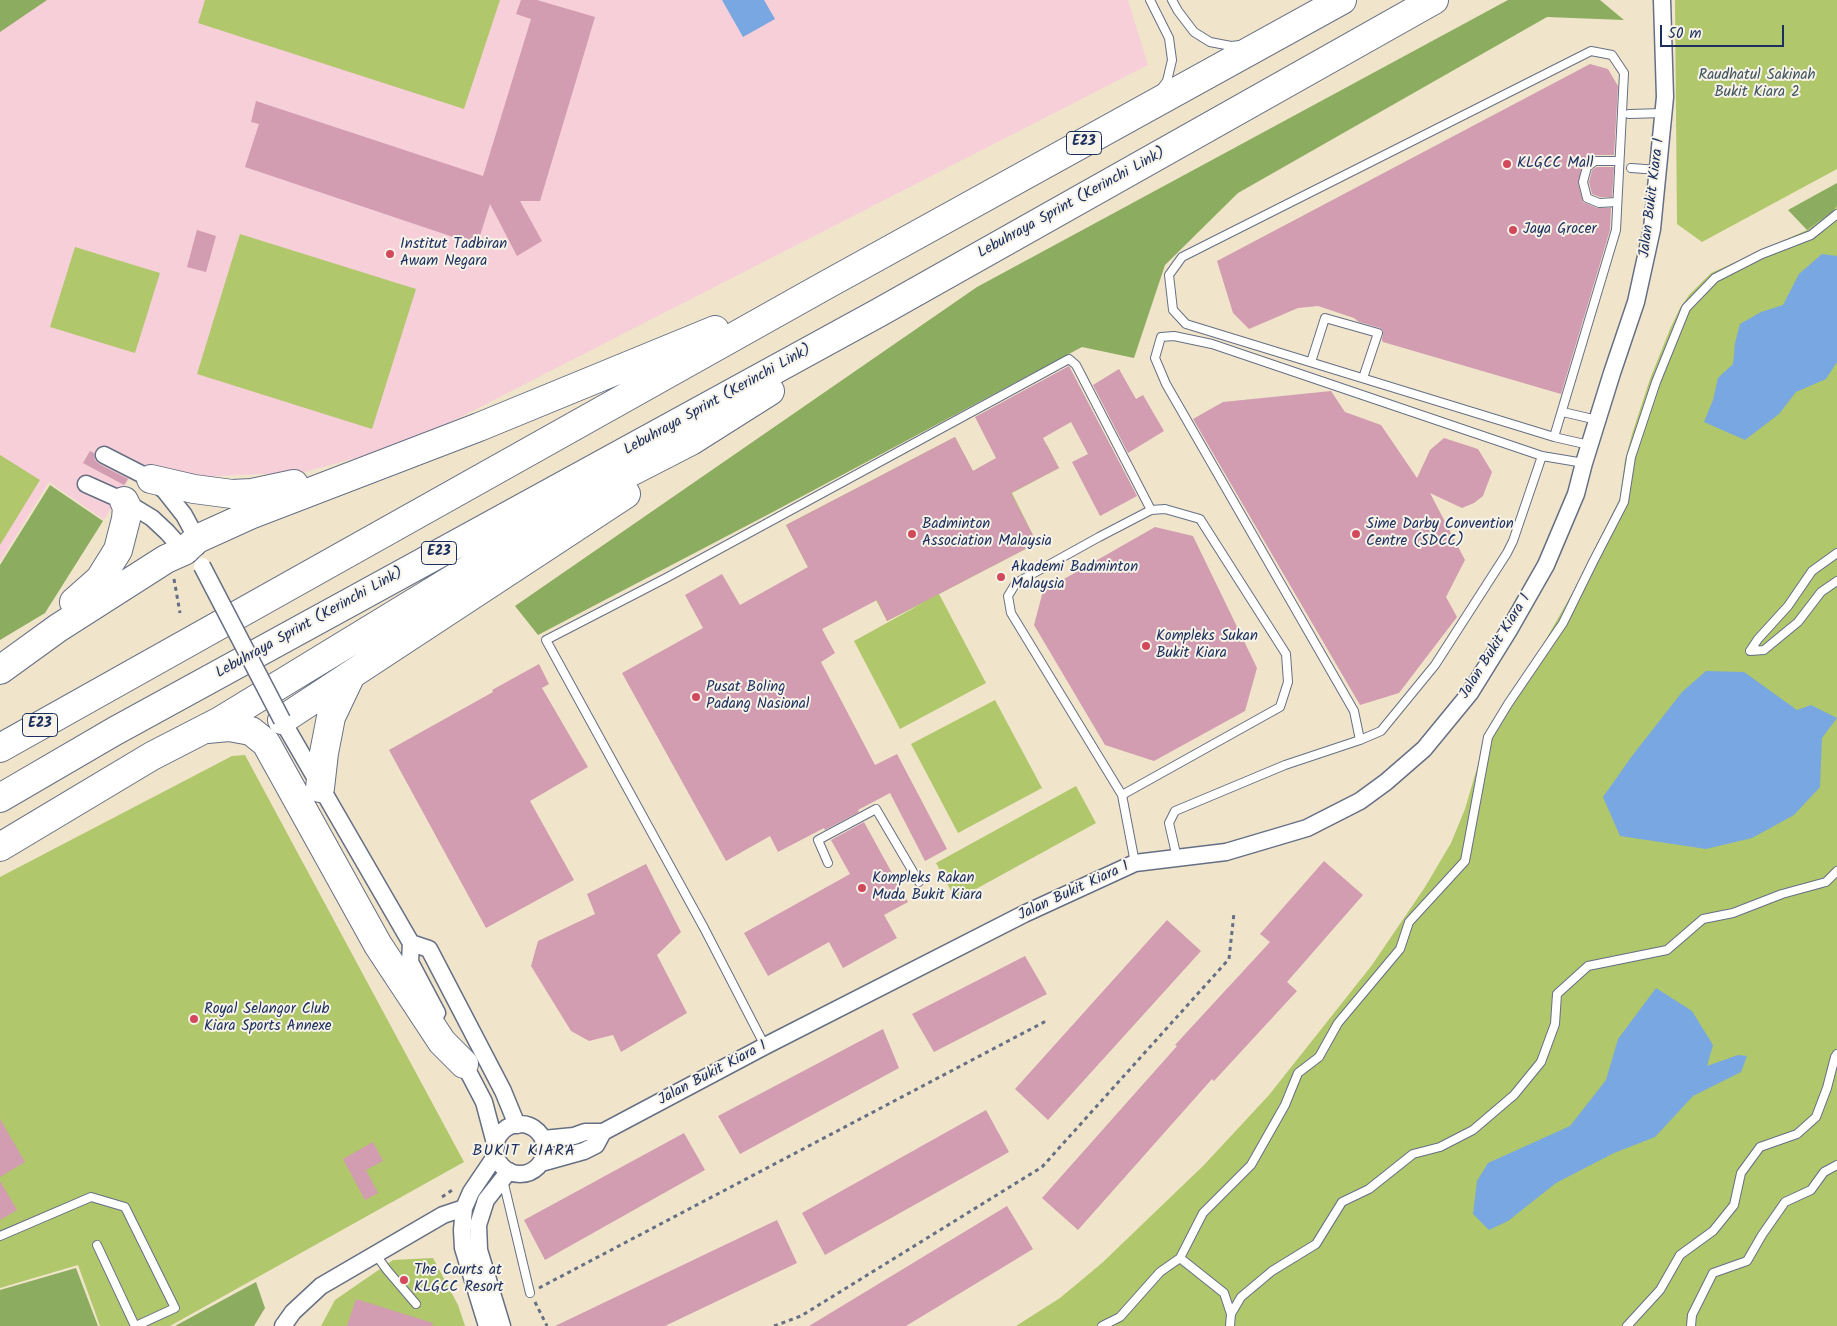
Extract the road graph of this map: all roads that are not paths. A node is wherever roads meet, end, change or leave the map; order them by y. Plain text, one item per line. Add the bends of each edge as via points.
1 (1150, 0) edge
2 (1172, 0) edge
3 (1342, 0) edge
4 (1434, 0) edge
5 (1662, 0) edge
6 (1262, 43) junction
7 (1146, 108) junction
8 (1664, 113) junction
9 (1629, 114) dead end
10 (1619, 161) junction
11 (1631, 168) dead end
12 (1658, 170) junction
13 (1617, 202) junction
14 (1837, 214) edge
15 (826, 286) junction
16 (880, 312) junction
17 (1311, 362) junction
18 (1363, 378) junction
19 (1563, 412) junction
20 (1597, 420) junction
21 (1554, 437) junction
22 (691, 441) junction
23 (1590, 445) junction
24 (104, 455) dead end
25 (1542, 456) junction
26 (1584, 463) junction
27 (151, 479) junction
28 (335, 482) junction
29 (86, 484) dead end
30 (124, 501) junction
31 (1151, 510) junction
32 (195, 553) junction
33 (1837, 553) edge
34 (1837, 581) edge
35 (58, 628) junction
36 (0, 670) edge
37 (350, 677) junction
38 (282, 720) junction
39 (203, 730) junction
40 (1360, 740) junction
41 (0, 748) edge
42 (320, 788) junction
43 (1122, 795) junction
44 (0, 798) edge
45 (0, 847) edge
46 (1177, 858) junction
47 (828, 863) dead end
48 (1134, 863) junction
49 (1837, 871) edge
50 (919, 882) dead end
51 (410, 943) junction
52 (766, 1046) junction
53 (1837, 1054) edge
54 (464, 1064) junction
55 (516, 1125) junction
56 (603, 1132) junction
57 (543, 1139) junction
58 (496, 1151) junction
59 (541, 1163) junction
60 (1837, 1165) edge
61 (506, 1176) junction
62 (464, 1208) junction
63 (0, 1236) edge
64 (97, 1246) dead end
65 (376, 1255) junction
66 (1180, 1258) junction
67 (530, 1293) road end
68 (416, 1304) dead end
69 (1231, 1314) junction
70 (136, 1326) edge
71 (283, 1326) edge
72 (487, 1326) edge
73 (502, 1326) edge
74 (1102, 1326) edge
75 (1230, 1326) edge
76 (1628, 1326) edge
77 (1691, 1326) edge

1 - 7 lane via 1170,38 1172,60 1167,81
2 - 6 lane via 1194,32 1210,42 1232,46
3 - 6 highway, E23
4 - 16 highway, Lebuhraya Sprint (Kerinchi Link) / E23
5 - 8 street, Jalan Bukit Kiara 1
6 - 7 highway, E23
7 - 15 highway, E23
8 - 9 lane
8 - 12 street, Jalan Bukit Kiara 1
10 - 13 lane
10 - 13 lane via 1595,161 1587,167 1583,182 1587,198
10 - 17 lane via 1624,73 1612,55 1591,51 1182,258 1169,275 1173,310 1186,324
11 - 12 lane
12 - 20 street, Jalan Bukit Kiara 1 via 1652,229 1636,302
13 - 19 lane via 1616,230
14 - 66 lane via 1811,235 1762,254 1715,278 1686,308 1656,382 1631,457 1624,502 1563,623 1488,738 1465,861 1409,922 1400,949 1338,1023 1319,1057 1298,1073 1285,1105 1251,1165 1203,1213
15 - 28 highway
15 - 41 highway, E23
16 - 22 highway via 840,347
16 - 44 highway, Lebuhraya Sprint (Kerinchi Link) / E23 via 132,722
17 - 18 lane
17 - 18 lane via 1325,318 1378,333
18 - 21 lane
19 - 20 lane
19 - 21 lane
20 - 23 street, Jalan Bukit Kiara 1
21 - 23 lane
22 - 37 highway via 643,483
22 - 39 highway via 617,479
23 - 26 street, Jalan Bukit Kiara 1
24 - 27 street
25 - 26 lane
25 - 40 lane via 1513,541 1502,561 1435,665 1381,730
25 - 40 lane via 1212,344 1174,336 1162,337 1155,358 1166,384 1354,711
26 - 46 street, Jalan Bukit Kiara 1 via 1576,494 1546,565 1470,693 1424,749 1360,801 1307,828 1226,852
27 - 28 highway via 232,494 252,493 305,481
27 - 32 street via 174,501
28 - 32 highway via 250,515
29 - 30 street
30 - 32 street via 152,518
30 - 35 highway via 126,519 118,550 100,579 65,611
31 - 43 lane via 1016,583 1008,596 1011,613
31 - 43 lane via 1165,509 1200,519 1286,654 1288,682 1280,707
31 - 52 lane via 1076,365 1069,359 546,640
32 - 35 highway via 166,559
32 - 38 street, bridge
33 - 34 lane via 1812,571 1750,651 1764,650 1778,639 1798,622 1821,592
35 - 36 highway
37 - 38 highway
37 - 42 highway via 331,717
38 - 42 street
39 - 45 highway via 152,756
39 - 54 highway via 229,727 251,731 266,743 378,945 442,1042
40 - 46 lane via 1284,765 1175,811 1169,823
42 - 51 street
43 - 48 lane
46 - 48 street, Jalan Bukit Kiara 1
47 - 50 lane via 818,840 876,809
48 - 52 street, Jalan Bukit Kiara 1 via 1024,914
49 - 69 lane via 1826,882 1782,894 1733,913 1703,919 1667,950 1588,966 1557,994 1554,1024 1541,1062 1514,1095 1473,1130 1440,1147 1413,1154 1369,1189 1342,1202 1316,1244 1272,1271 1241,1297
51 - 54 street via 410,962
51 - 55 street via 429,949 498,1082
52 - 56 street, Jalan Bukit Kiara 1
53 - 76 lane via 1816,1117 1797,1134 1760,1147 1741,1173 1734,1205 1713,1231 1680,1254 1660,1290
54 - 58 street via 484,1102
55 - 57 street via 532,1127
55 - 58 street via 502,1132
56 - 57 street, Jalan Bukit Kiara 1
56 - 59 street, Jalan Bukit Kiara 1 via 596,1145
57 - 59 street via 545,1147
58 - 61 street
58 - 62 street
59 - 61 street via 523,1174
60 - 77 lane via 1824,1172 1811,1190 1785,1202 1747,1261 1713,1273 1692,1315
61 - 67 lane
61 - 73 street via 486,1200 478,1225 479,1250
62 - 65 street via 443,1216
62 - 72 street via 463,1248
63 - 70 lane via 91,1197 125,1207 175,1308
64 - 70 lane
65 - 68 lane
65 - 71 street via 321,1286
66 - 69 lane via 1224,1293
66 - 74 lane via 1160,1272 1120,1317
69 - 75 lane

